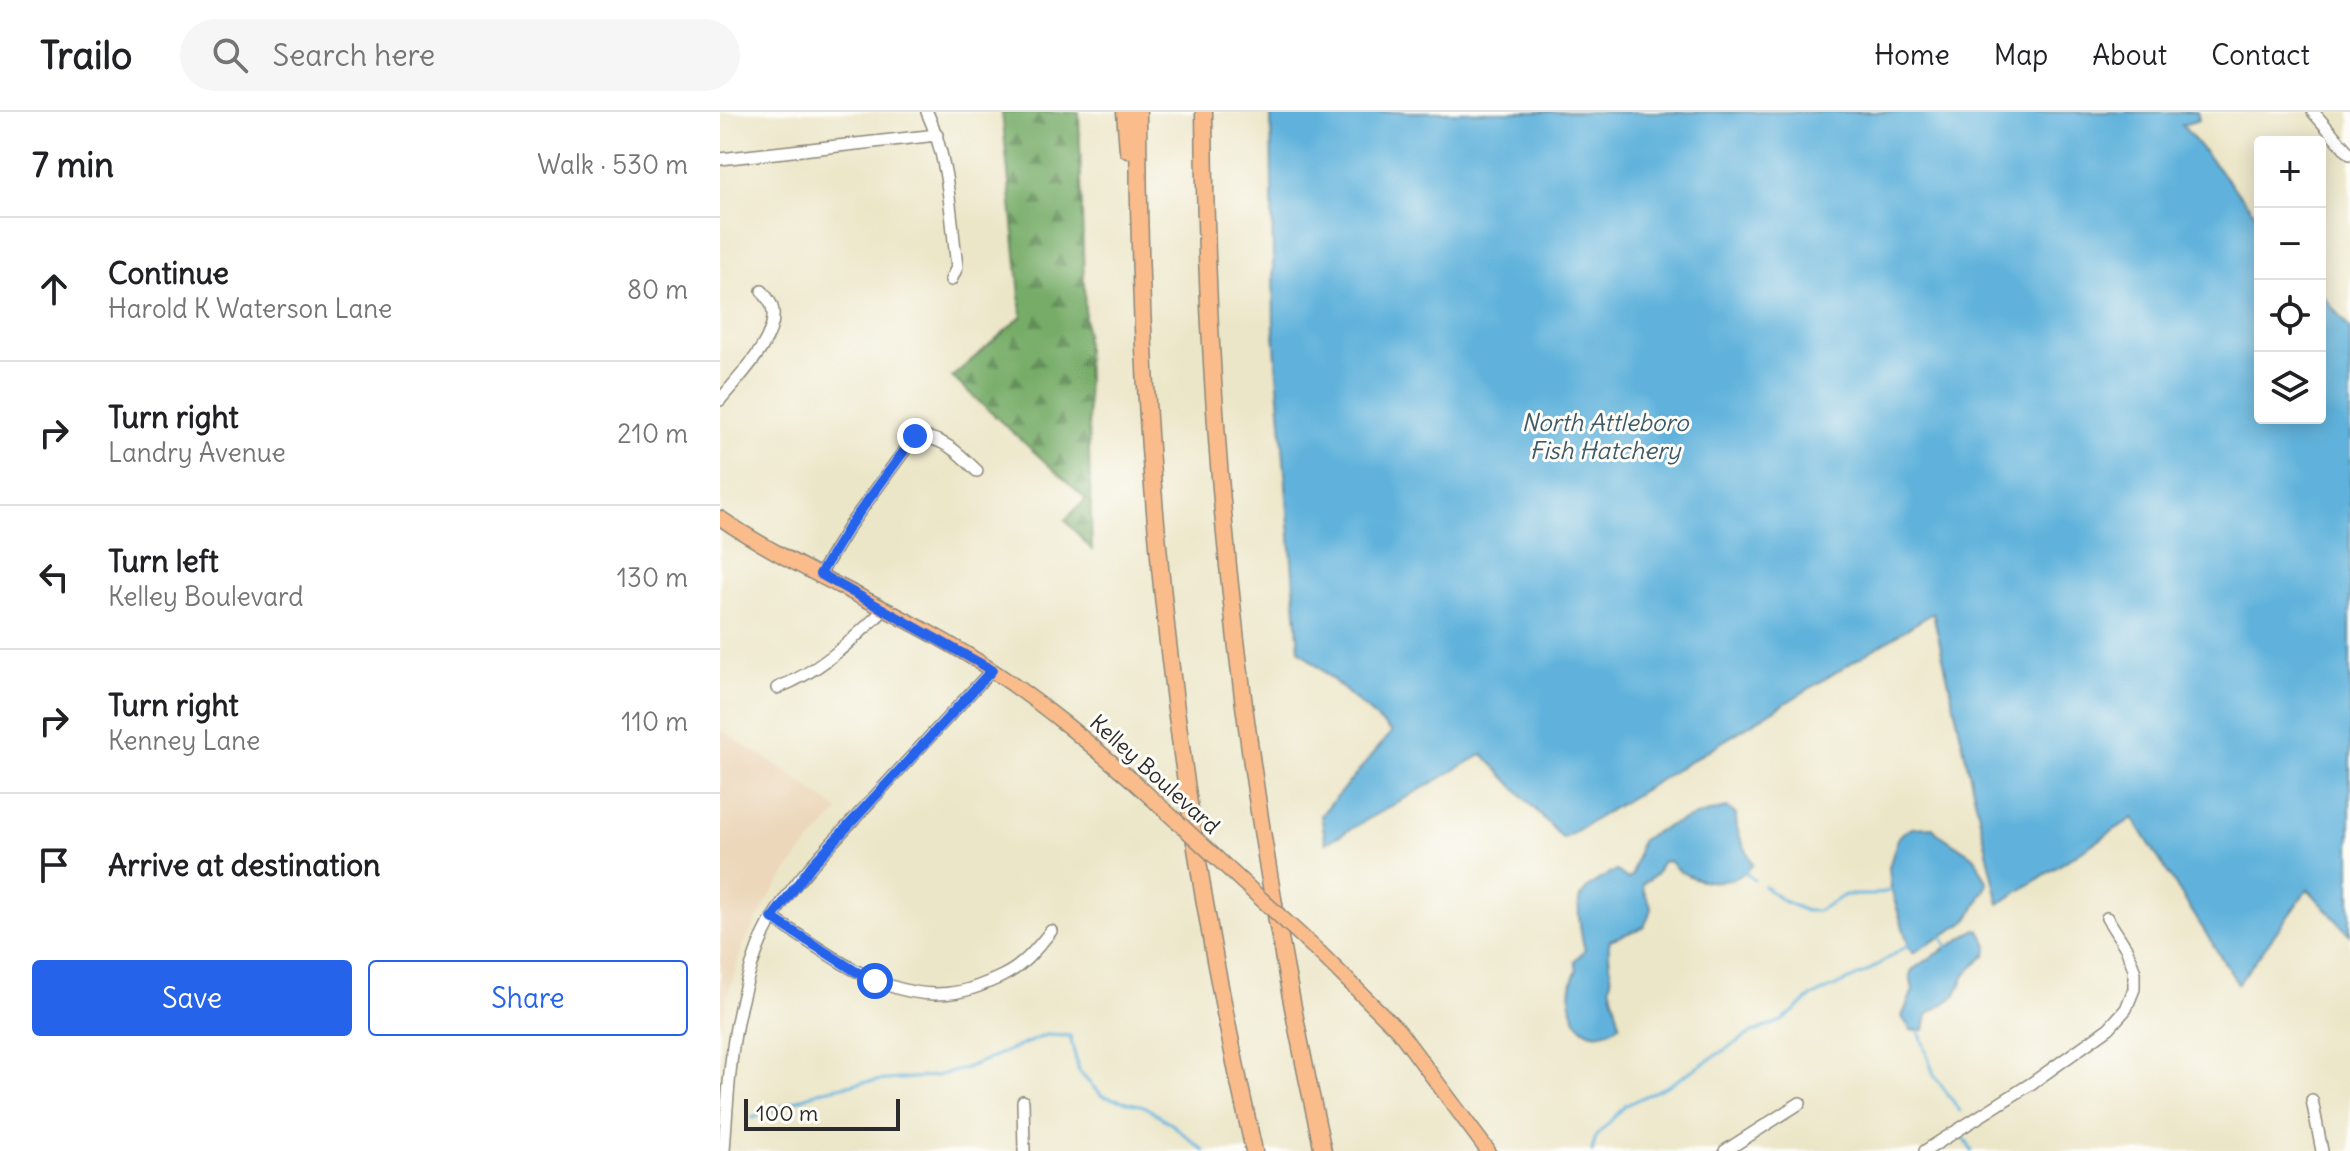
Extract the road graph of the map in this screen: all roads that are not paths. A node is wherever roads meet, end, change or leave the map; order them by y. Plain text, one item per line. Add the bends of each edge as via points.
1 (927, 112) edge
2 (1125, 112) edge
3 (1138, 112) edge
4 (1204, 112) edge
5 (2313, 112) edge
6 (937, 135) junction
7 (2350, 154) edge
8 (720, 159) edge
9 (951, 280) dead end
10 (762, 291) dead end
11 (1141, 299) junction
12 (720, 400) edge
13 (977, 471) dead end
14 (720, 518) edge
15 (820, 574) junction
16 (885, 609) junction
17 (992, 670) junction
18 (777, 688) dead end
19 (772, 918) junction
20 (2107, 918) dead end
21 (1051, 931) dead end
22 (2312, 1100) dead end
23 (1023, 1101) dead end
24 (1800, 1103) dead end
25 (724, 1151) edge
26 (1024, 1151) edge
27 (1254, 1151) edge
28 (1323, 1151) edge
29 (1488, 1151) edge
30 (1725, 1151) edge
31 (1925, 1151) edge
32 (2322, 1151) edge

1 - 6 street
2 - 11 highway
3 - 11 highway
4 - 28 highway via 1213,392 1234,630 1271,895
5 - 7 street
6 - 8 street
6 - 9 street via 957,267
10 - 12 street via 773,308 773,329
11 - 27 highway via 1155,514 1177,716 1216,965
13 - 15 street via 951,446 930,436 915,436
14 - 15 main road, Kelley Boulevard via 766,549
15 - 16 main road, Kelley Boulevard
16 - 17 main road, Kelley Boulevard
16 - 18 street via 820,667
17 - 19 street via 812,865
17 - 29 main road, Kelley Boulevard, bridge via 1079,733 1321,954 1398,1030
19 - 21 street via 855,971 918,993 970,990 996,979 1021,964
19 - 25 street via 758,946 732,1042
20 - 31 street via 2134,969 2126,1009 2109,1028 2032,1083
22 - 32 street
23 - 26 street
24 - 30 street

